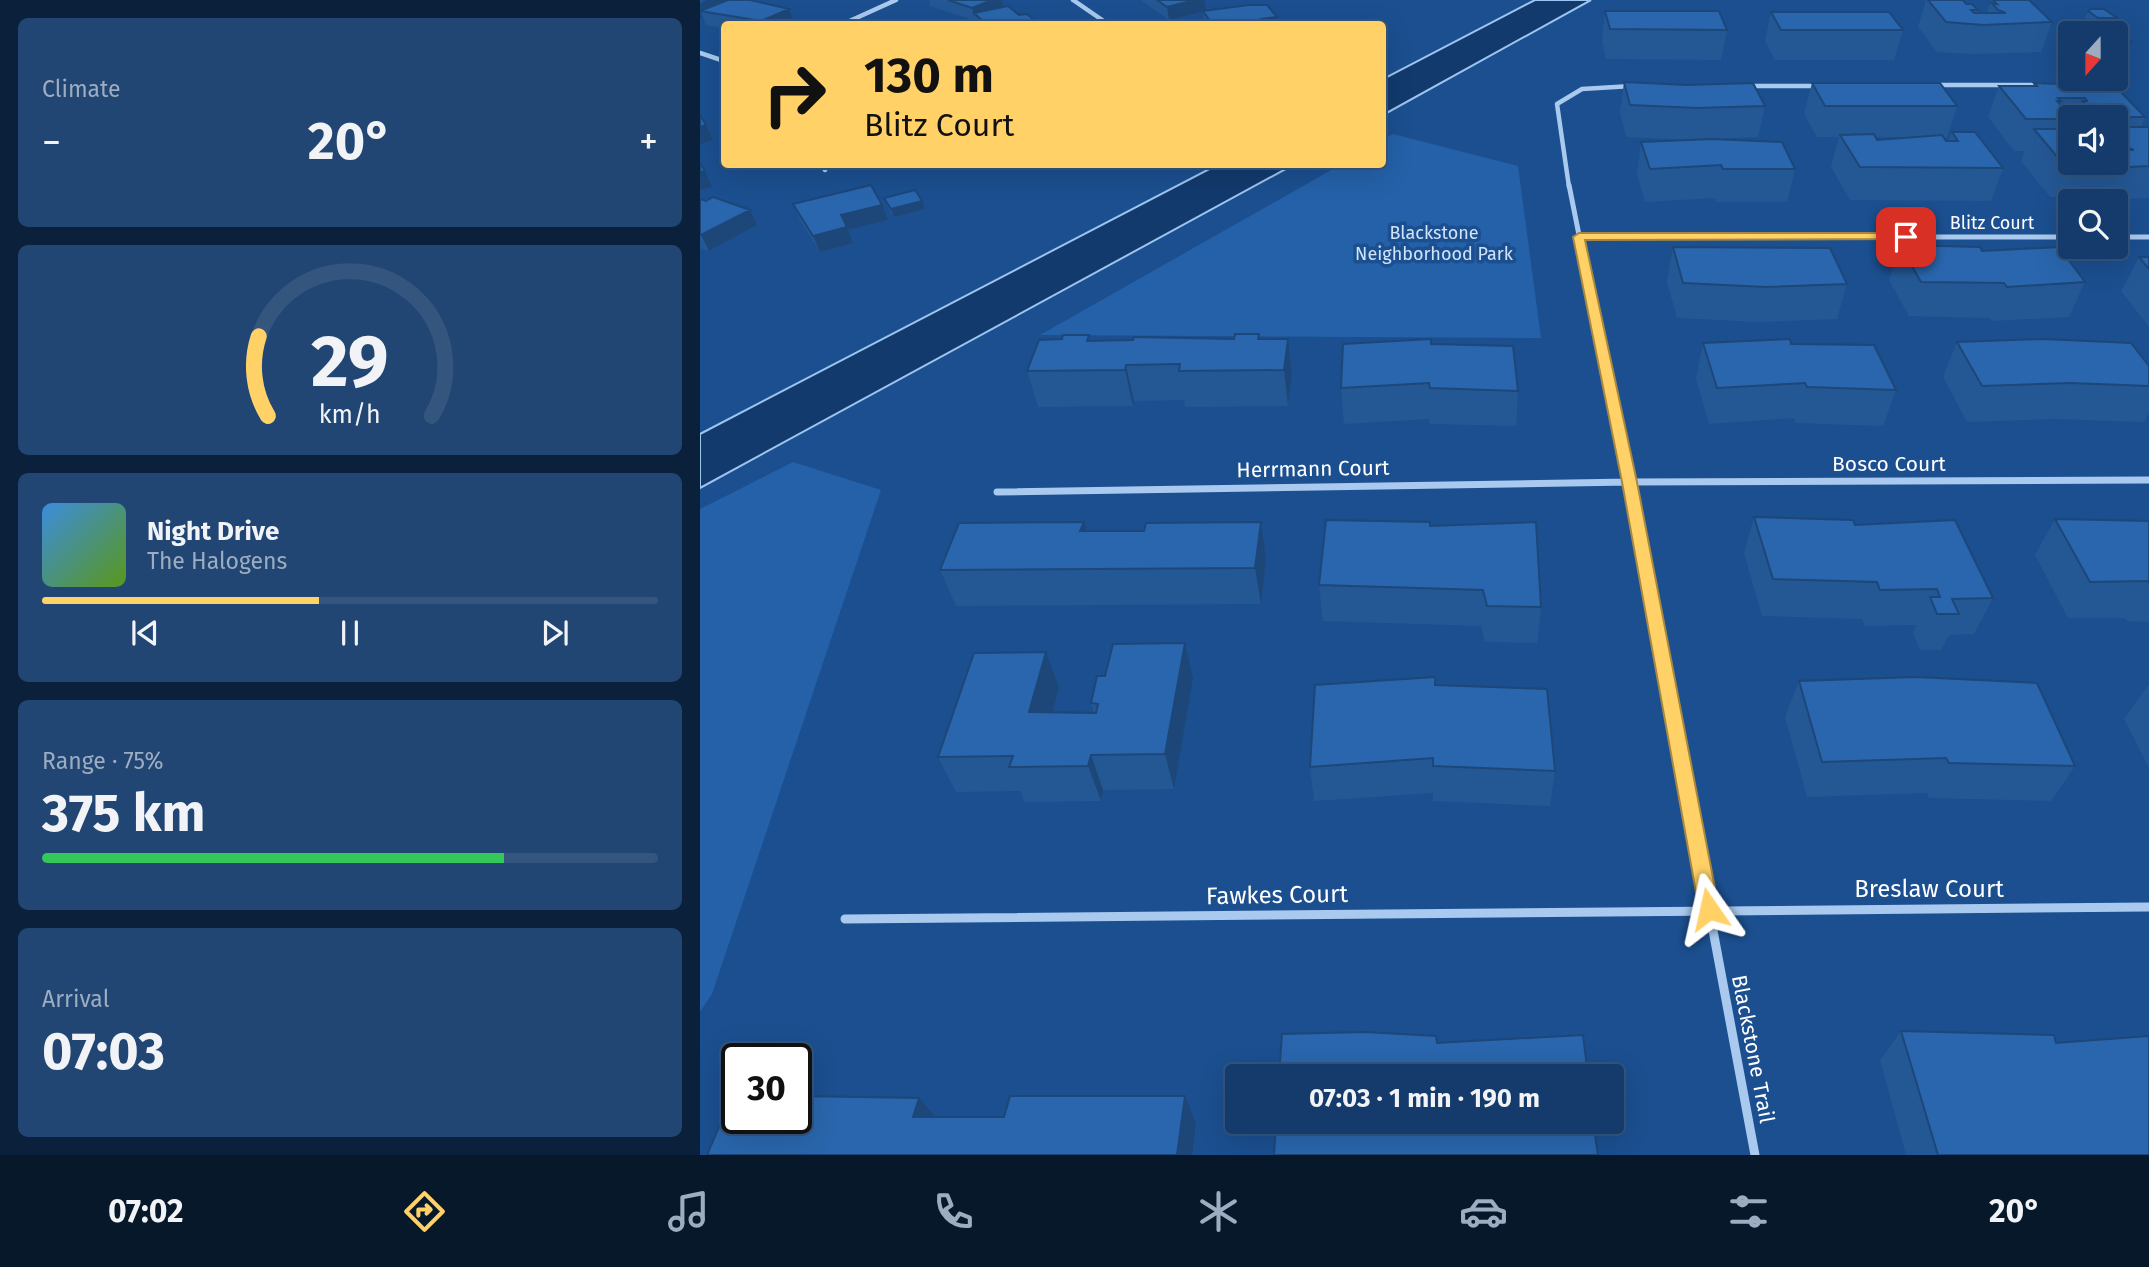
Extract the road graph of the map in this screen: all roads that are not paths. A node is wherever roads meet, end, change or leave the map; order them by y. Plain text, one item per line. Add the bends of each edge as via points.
1 (895, 0) edge
2 (1073, 0) edge
3 (850, 21) edge
4 (1104, 21) edge
5 (700, 53) edge
6 (721, 60) edge
7 (1922, 85) edge
8 (2046, 85) edge
9 (1634, 86) edge
10 (1744, 86) edge
11 (1826, 86) edge
12 (1579, 237) junction
13 (2058, 237) edge
14 (2128, 237) edge
15 (2149, 237) edge
16 (2149, 480) edge
17 (1629, 482) junction
18 (997, 492) dead end
19 (2149, 907) edge
20 (1709, 909) junction
21 (845, 919) dead end
22 (1755, 1155) edge

1 - 3 street
2 - 4 street
5 - 6 street
7 - 8 street
9 - 12 street, Blackstone Trail via 1587,88 1564,96 1557,104
10 - 11 street
12 - 13 street, Blitz Court
12 - 17 street, Blackstone Trail
14 - 15 street
16 - 17 street, Bosco Court
17 - 18 street, Herrmann Court
17 - 20 street, Blackstone Trail
19 - 20 street, Breslaw Court
20 - 21 street, Fawkes Court
20 - 22 street, Blackstone Trail

